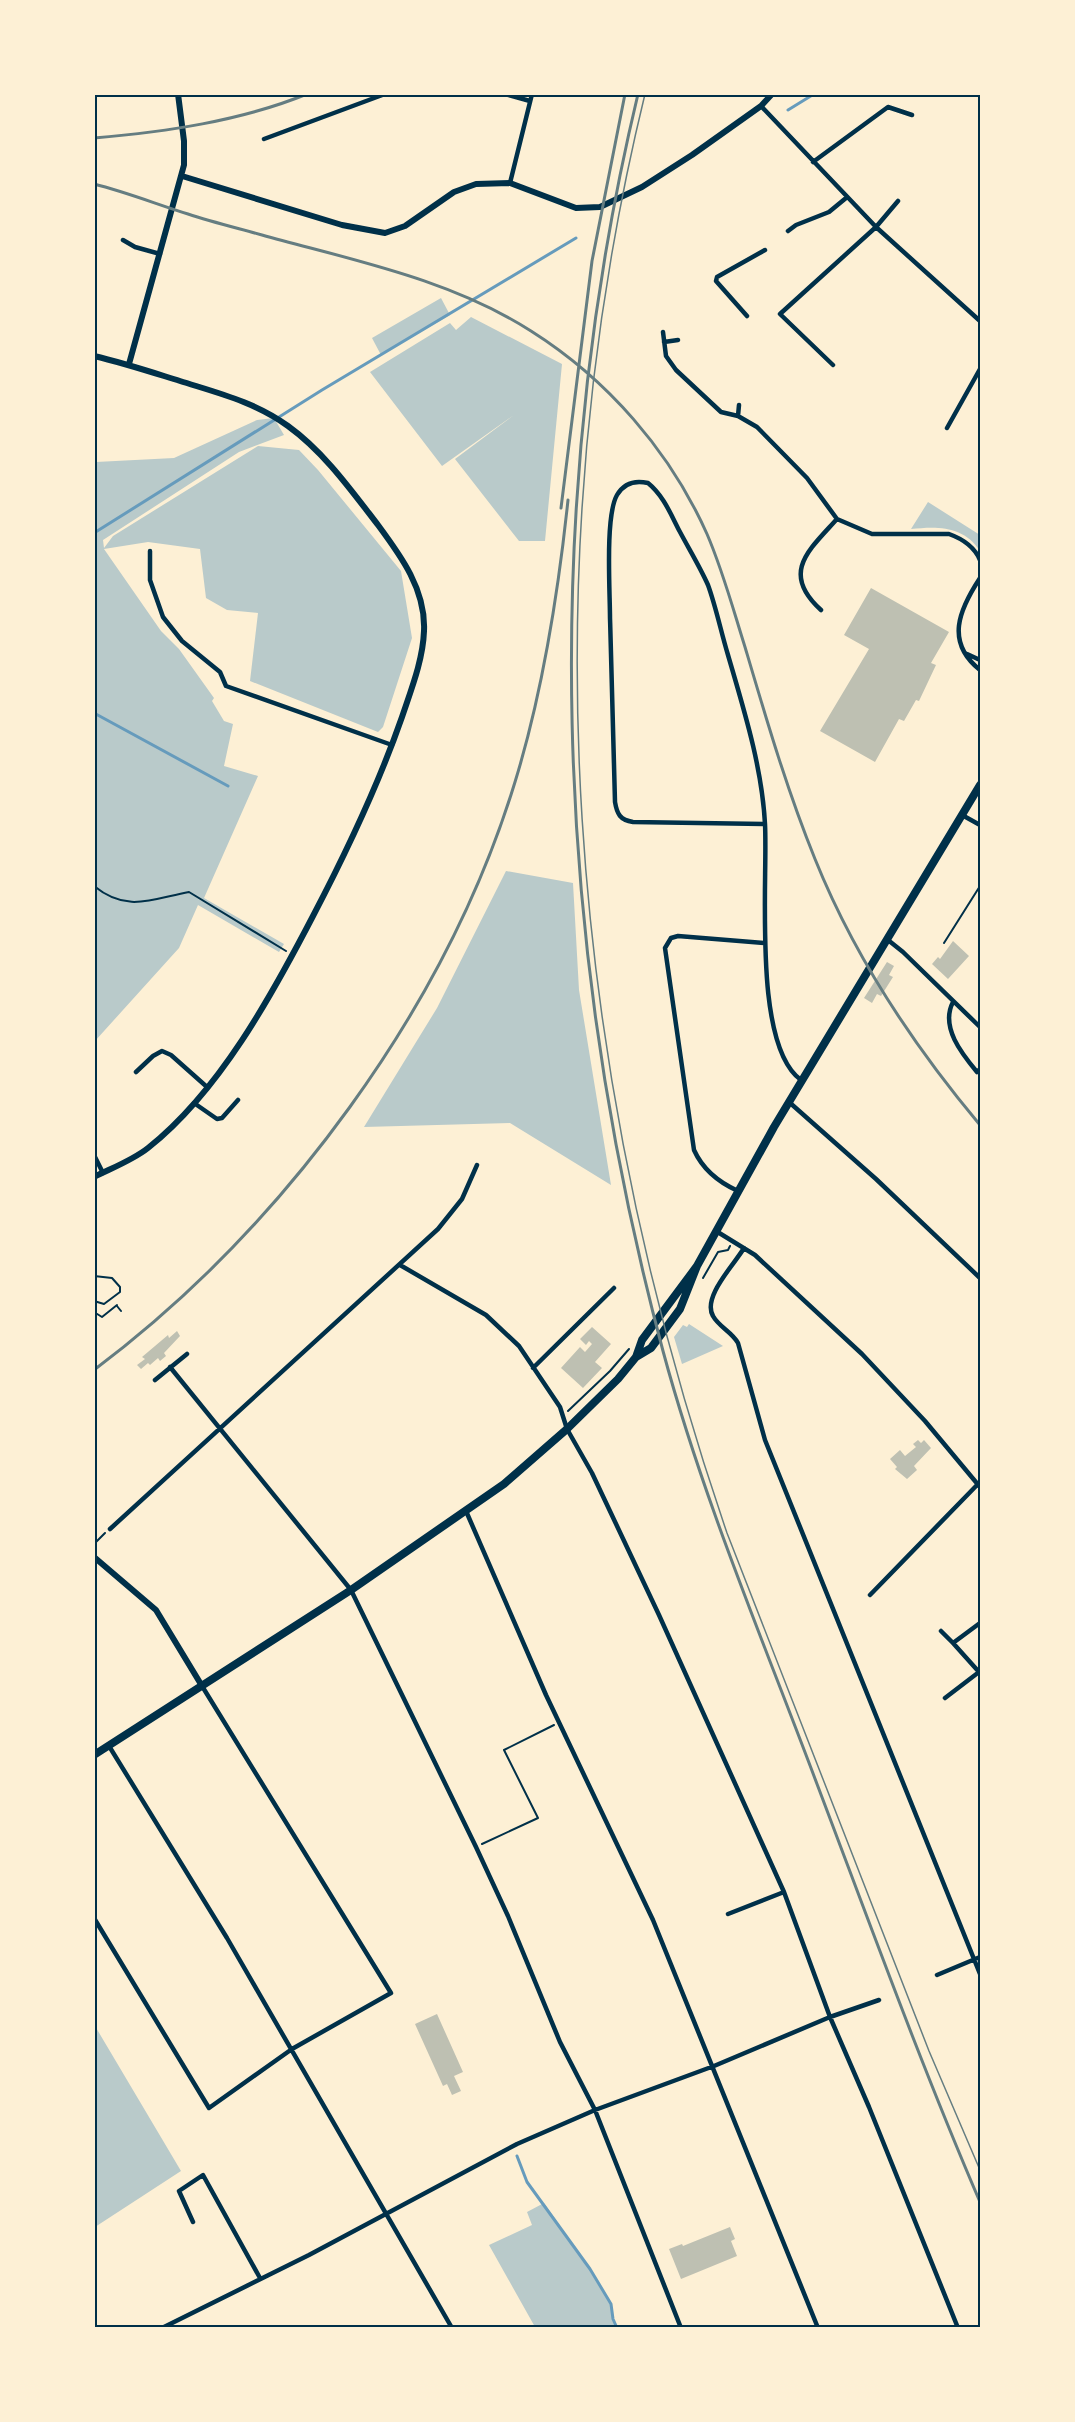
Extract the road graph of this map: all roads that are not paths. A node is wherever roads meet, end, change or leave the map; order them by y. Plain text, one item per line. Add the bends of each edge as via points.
1 (385, 94) edge
2 (505, 94) edge
3 (532, 94) edge
4 (772, 94) edge
5 (178, 97) edge
6 (530, 101) junction
7 (761, 106) junction
8 (912, 115) dead end
9 (264, 139) dead end
10 (813, 162) junction
11 (182, 176) junction
12 (510, 183) junction
13 (846, 198) junction
14 (898, 201) dead end
15 (876, 227) junction
16 (788, 231) dead end
17 (123, 240) dead end
18 (765, 250) dead end
19 (160, 254) junction
20 (747, 316) dead end
21 (981, 321) edge
22 (663, 332) dead end
23 (678, 340) dead end
24 (664, 342) junction
25 (94, 356) edge
26 (129, 363) junction
27 (833, 365) dead end
28 (981, 369) edge
29 (739, 405) dead end
30 (738, 416) junction
31 (947, 428) dead end
32 (837, 519) junction
33 (150, 551) dead end
34 (981, 560) edge
35 (981, 578) edge
36 (822, 610) dead end
37 (964, 653) junction
38 (981, 660) edge
39 (981, 670) edge
40 (392, 745) junction
41 (981, 785) edge
42 (962, 815) junction
43 (765, 825) junction
44 (981, 825) edge
45 (981, 886) edge
46 (888, 940) junction
47 (764, 943) junction
48 (944, 943) dead end
49 (953, 1002) junction
50 (981, 1027) edge
51 (979, 1071) edge
52 (136, 1072) dead end
53 (981, 1078) edge
54 (801, 1080) junction
55 (207, 1087) junction
56 (238, 1100) dead end
57 (789, 1102) junction
58 (194, 1103) junction
59 (94, 1155) edge
60 (477, 1165) dead end
61 (104, 1173) junction
62 (94, 1177) edge
63 (738, 1191) junction
64 (716, 1231) junction
65 (744, 1248) junction
66 (400, 1264) junction
67 (698, 1266) junction
68 (94, 1276) edge
69 (981, 1278) edge
70 (614, 1288) dead end
71 (94, 1301) edge
72 (187, 1354) dead end
73 (636, 1357) junction
74 (170, 1367) junction
75 (533, 1368) junction
76 (155, 1380) dead end
77 (219, 1429) junction
78 (567, 1429) junction
79 (979, 1485) edge
80 (466, 1511) junction
81 (110, 1529) road end
82 (94, 1557) edge
83 (351, 1590) junction
84 (870, 1595) dead end
85 (980, 1625) edge
86 (941, 1630) dead end
87 (953, 1643) junction
88 (202, 1686) junction
89 (945, 1698) dead end
90 (109, 1746) junction
91 (94, 1755) edge
92 (784, 1892) junction
93 (728, 1914) dead end
94 (94, 1918) edge
95 (981, 1957) edge
96 (974, 1959) junction
97 (981, 1974) edge
98 (937, 1975) dead end
99 (879, 2000) dead end
100 (830, 2018) junction
101 (292, 2049) junction
102 (714, 2066) junction
103 (595, 2110) junction
104 (386, 2213) junction
105 (193, 2222) dead end
106 (260, 2278) junction
107 (162, 2328) edge
108 (452, 2328) edge
109 (681, 2328) edge
110 (818, 2328) edge
111 (958, 2328) edge

1 - 9 street
2 - 6 street
3 - 6 street
4 - 7 street
5 - 11 street via 185,152
6 - 12 street
7 - 10 street
7 - 12 street via 642,187 600,207 576,208
8 - 10 street via 888,106
10 - 13 street
11 - 12 street via 342,225 385,233 405,226 453,192 476,184
11 - 19 street
13 - 15 street
13 - 16 street via 825,214
14 - 15 street
15 - 21 street
15 - 27 street via 780,314
17 - 19 street
18 - 20 street via 716,279
19 - 26 street
22 - 24 street
23 - 24 street
24 - 30 street via 666,356 676,370 721,412
25 - 26 street
26 - 40 street via 237,398 290,427 338,473 387,537 416,586 424,632 420,660
28 - 31 street
29 - 30 street
30 - 32 street via 757,427 800,470
32 - 34 street via 872,534 949,534 972,547
32 - 36 street via 801,564 810,600
33 - 40 street via 150,580 163,617 182,641 220,672 226,686
35 - 37 street via 963,606 960,636
37 - 38 street
37 - 39 street
40 - 55 street via 346,853 293,956
41 - 42 main road
42 - 44 street
42 - 46 main road
43 - 43 street via 760,778 708,585 664,500 648,483 631,482 616,496 611,512 609,572 617,812 633,822
43 - 47 street
45 - 48 lane
46 - 49 street
46 - 54 main road
47 - 54 street via 776,1031 788,1066
47 - 63 street via 678,936 665,948 694,1150 700,1164
49 - 50 street
49 - 51 street via 949,1020 955,1040 962,1055
51 - 53 street
52 - 55 street via 162,1051
54 - 57 main road
55 - 58 street
56 - 58 street via 218,1119
57 - 63 main road
57 - 69 street
58 - 61 street via 146,1150
59 - 61 street
60 - 66 street via 462,1199 438,1229
61 - 62 street
63 - 64 main road
64 - 65 street
64 - 67 main road
65 - 79 street via 862,1354
65 - 96 street via 712,1296 712,1314 738,1343 765,1440
66 - 75 street via 486,1315 519,1346
66 - 77 street
67 - 73 main road via 642,1340
67 - 73 main road via 680,1309 651,1348
68 - 71 lane via 112,1278 120,1287 120,1292 104,1304
70 - 75 street
72 - 74 street
73 - 78 main road
74 - 76 street
74 - 77 street
75 - 78 street via 563,1414
77 - 81 street
77 - 83 street
78 - 80 main road
78 - 92 street via 659,1615
79 - 84 street
80 - 83 main road
80 - 102 street via 559,1723 653,1920
82 - 88 street via 156,1610
83 - 88 main road
83 - 103 street via 476,1847 560,2042
85 - 87 street
86 - 87 street
87 - 89 street via 978,1672
88 - 90 main road
88 - 101 street via 391,1993
90 - 91 main road
90 - 101 street
92 - 93 street
92 - 100 street
94 - 101 street via 209,2108
95 - 96 street
96 - 97 street
96 - 98 street
99 - 100 street
100 - 102 street
100 - 111 street via 870,2107
101 - 104 street
102 - 103 street
102 - 110 street
103 - 104 street via 517,2144
103 - 109 street
104 - 106 street
104 - 108 street
105 - 106 street via 179,2191 203,2175
106 - 107 street

